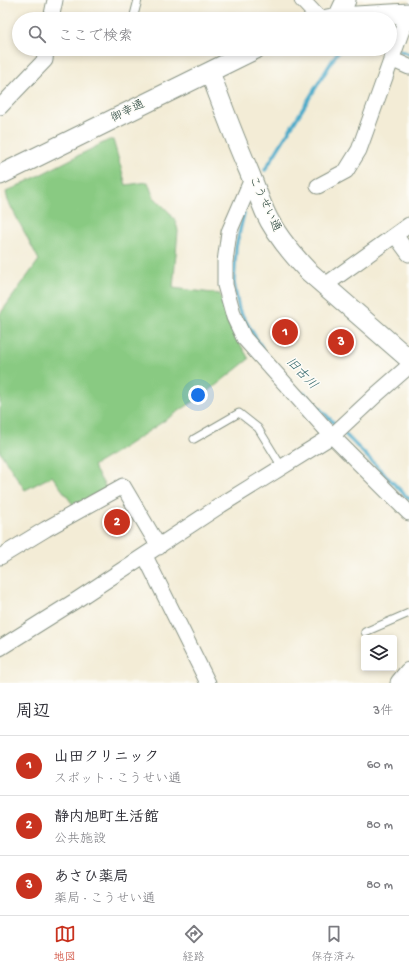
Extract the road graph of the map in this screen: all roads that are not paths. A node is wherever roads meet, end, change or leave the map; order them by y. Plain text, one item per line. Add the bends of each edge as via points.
1 (56, 0) edge
2 (138, 0) edge
3 (302, 0) edge
4 (346, 0) edge
5 (53, 12) edge
6 (135, 12) edge
7 (319, 12) edge
8 (334, 12) edge
9 (408, 13) edge
10 (397, 14) edge
11 (397, 43) edge
12 (45, 56) edge
13 (242, 56) edge
14 (392, 56) edge
15 (395, 56) edge
16 (409, 67) edge
17 (210, 72) junction
18 (0, 107) edge
19 (0, 175) edge
20 (252, 179) junction
21 (318, 186) dead end
22 (409, 225) edge
23 (395, 235) junction
24 (409, 254) edge
25 (324, 286) junction
26 (409, 359) edge
27 (409, 366) edge
28 (337, 431) junction
29 (194, 439) dead end
30 (282, 467) junction
31 (409, 513) edge
32 (159, 547) junction
33 (145, 556) junction
34 (0, 557) edge
35 (409, 612) edge
36 (365, 632) dead end
37 (0, 648) edge
38 (208, 683) edge

1 - 5 street
2 - 6 lane
3 - 7 street
4 - 8 street
9 - 10 street
9 - 11 street
12 - 18 street via 45,60
13 - 17 street, 御幸通
14 - 21 street via 359,150 346,171
15 - 16 street
17 - 19 street, 御幸通
17 - 20 street, こうせい通
20 - 25 street, こうせい通 via 265,212 282,241
20 - 28 street via 229,232 225,262 225,285 234,317 244,338
22 - 23 street
23 - 24 street
23 - 25 street
25 - 26 street, こうせい通
27 - 28 street
28 - 30 street
28 - 31 street
29 - 30 lane via 239,413 258,428
30 - 32 street
32 - 33 street
32 - 34 street via 123,486
33 - 37 street
33 - 38 street
35 - 36 lane

